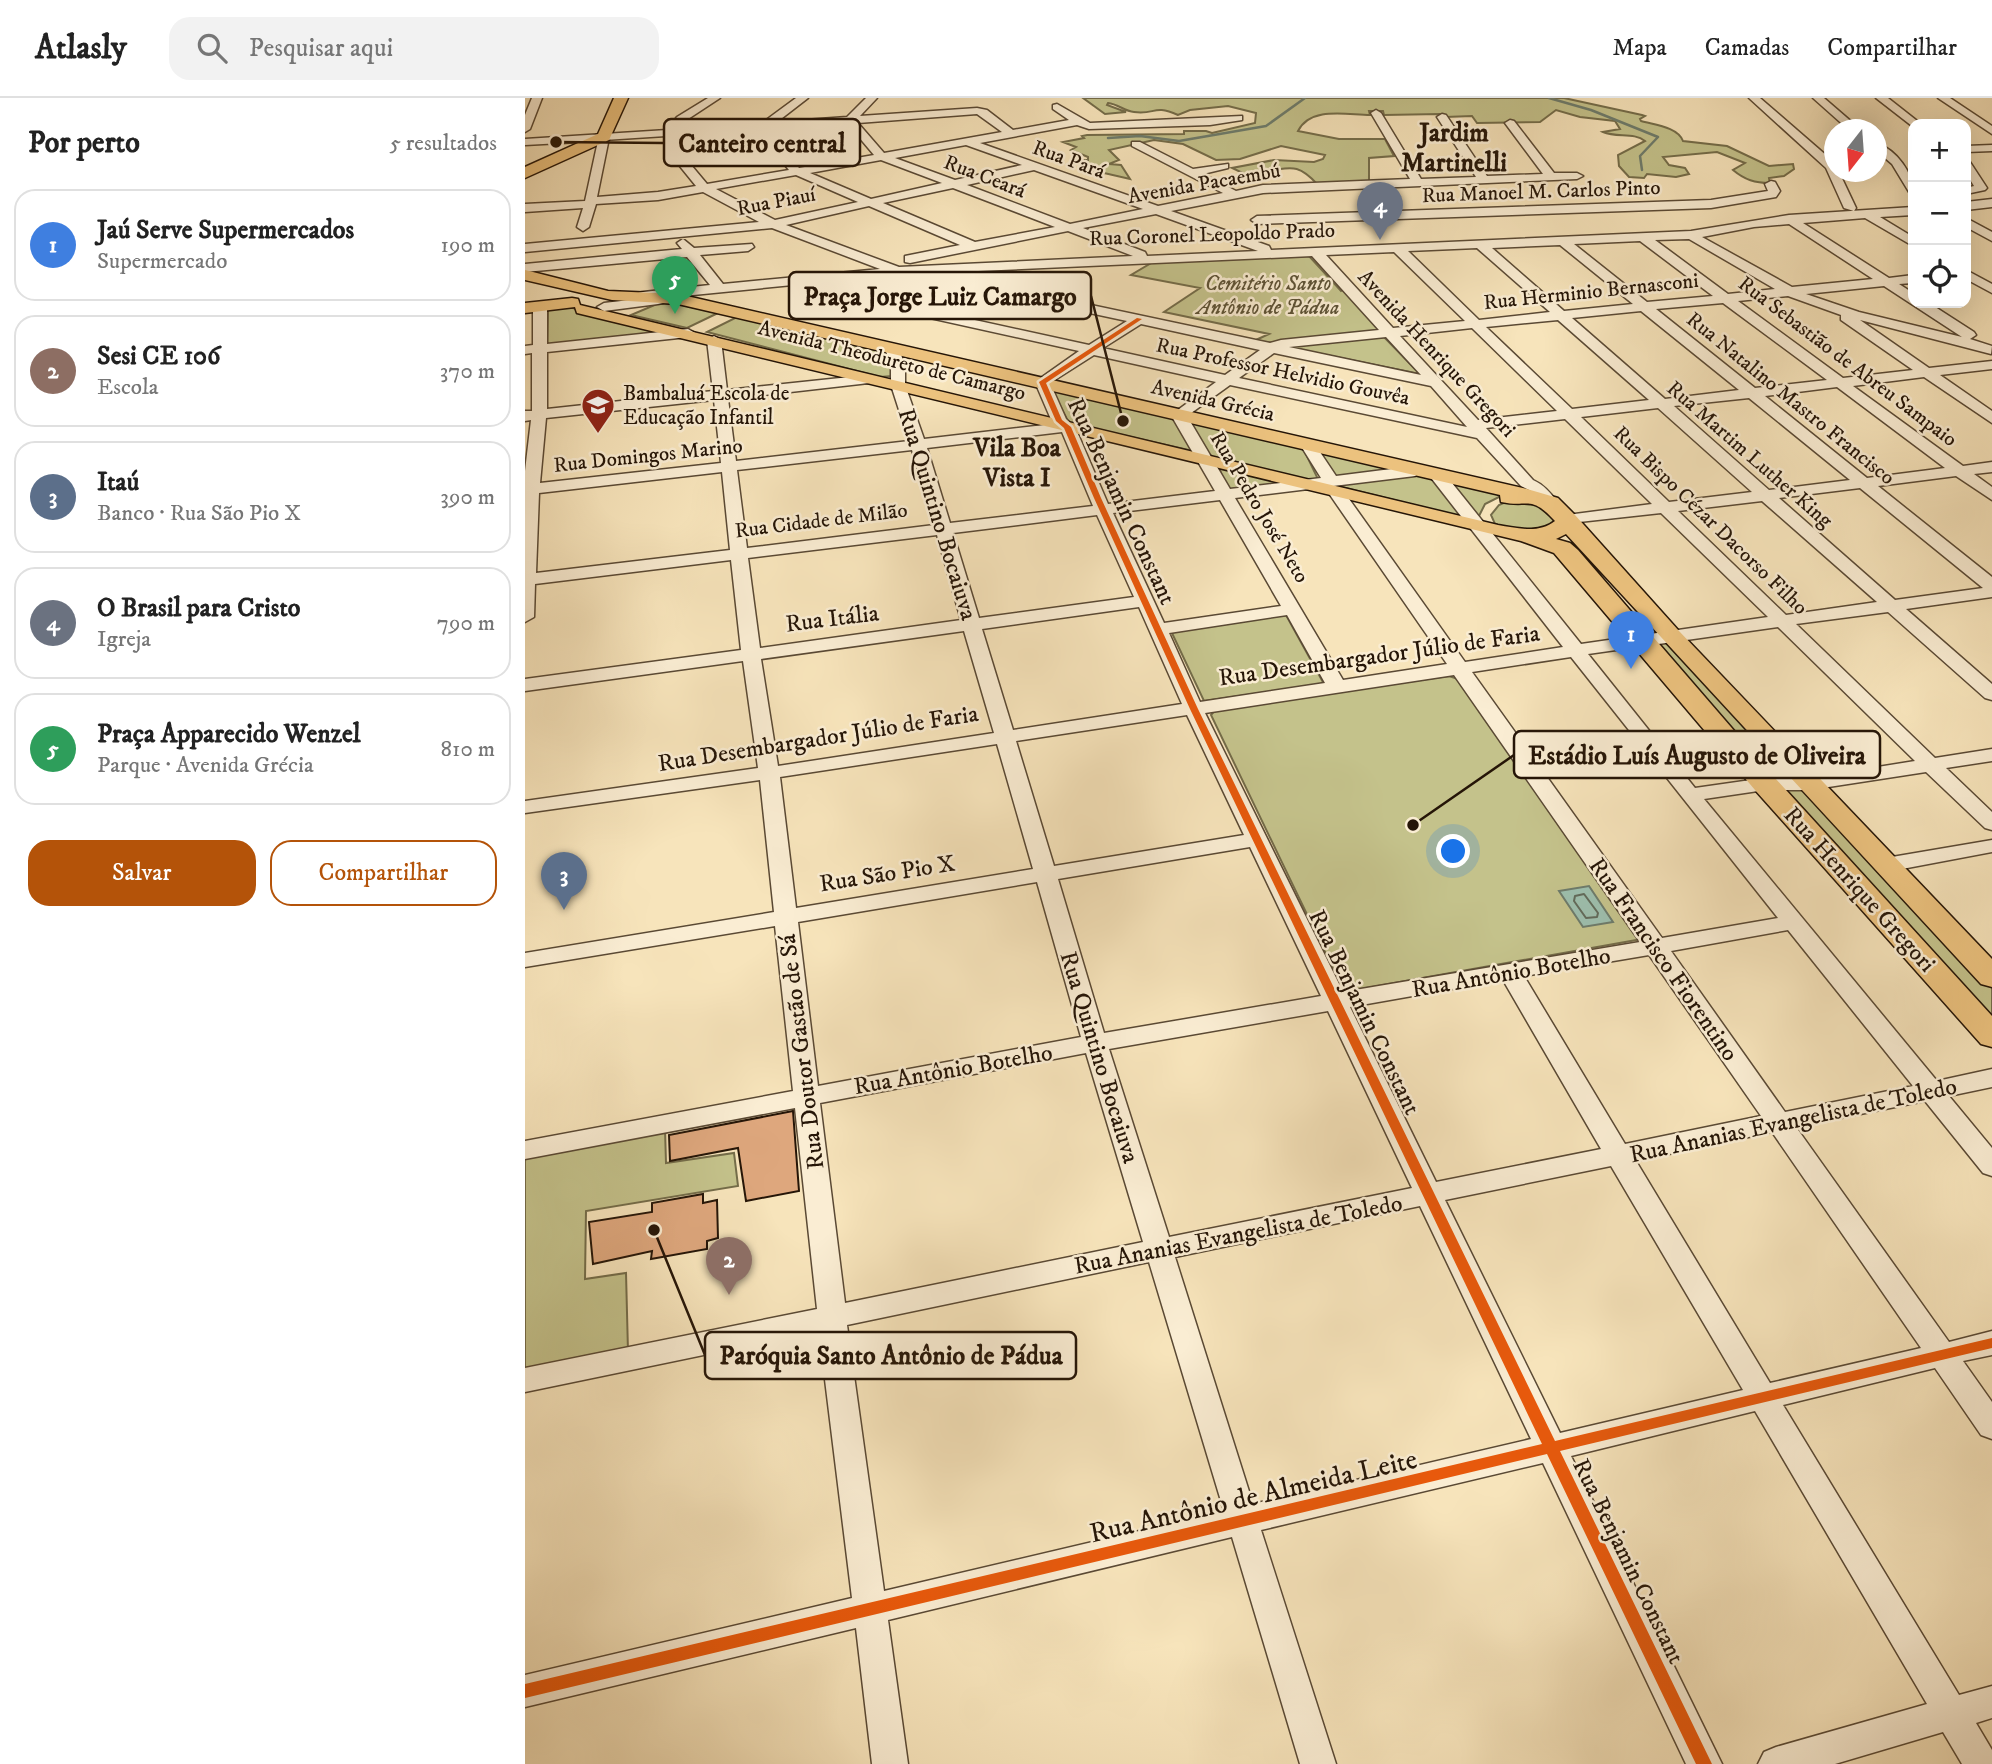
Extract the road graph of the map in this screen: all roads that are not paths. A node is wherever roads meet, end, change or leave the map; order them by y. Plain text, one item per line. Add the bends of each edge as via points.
1 (537, 98) edge
2 (621, 98) edge
3 (715, 98) edge
4 (803, 98) edge
5 (872, 98) edge
6 (1755, 98) edge
7 (1818, 98) edge
8 (1881, 98) edge
9 (1943, 98) edge
10 (1057, 107) dead end
11 (1376, 113) dead end
12 (934, 114) junction
13 (1442, 117) dead end
14 (1238, 118) dead end
15 (1843, 119) edge
16 (1909, 119) edge
17 (850, 120) junction
18 (1078, 122) junction
19 (1510, 123) dead end
20 (944, 124) dead end
21 (762, 127) junction
22 (525, 128) edge
23 (1992, 131) edge
24 (670, 133) junction
25 (955, 133) dead end
26 (1010, 134) junction
27 (596, 140) junction
28 (965, 142) junction
29 (525, 144) edge
30 (1136, 144) dead end
31 (1992, 148) edge
32 (1971, 149) edge
33 (1887, 154) edge
34 (881, 156) junction
35 (1224, 166) dead end
36 (1031, 167) junction
37 (796, 171) junction
38 (1971, 172) edge
39 (525, 173) edge
40 (1191, 173) junction
41 (1577, 176) dead end
42 (1551, 177) junction
43 (525, 178) edge
44 (1512, 179) junction
45 (1484, 180) junction
46 (1908, 182) edge
47 (1417, 183) junction
48 (952, 184) junction
49 (1770, 184) dead end
50 (703, 187) junction
51 (1322, 187) junction
52 (1971, 191) edge
53 (1233, 194) junction
54 (1971, 194) edge
55 (1992, 196) edge
56 (1908, 199) edge
57 (591, 202) junction
58 (865, 202) junction
59 (1992, 203) edge
60 (1711, 204) junction
61 (1971, 205) edge
62 (525, 208) edge
63 (1850, 208) junction
64 (1155, 210) junction
65 (1908, 211) edge
66 (1868, 215) junction
67 (1257, 220) dead end
68 (1541, 220) junction
69 (1800, 220) junction
70 (773, 224) junction
71 (1971, 225) edge
72 (583, 227) dead end
73 (1067, 228) junction
74 (1340, 234) junction
75 (676, 235) junction
76 (1691, 235) junction
77 (1992, 237) edge
78 (1644, 238) junction
79 (1908, 239) edge
80 (973, 246) junction
81 (1481, 246) junction
82 (748, 247) dead end
83 (525, 248) edge
84 (1398, 249) junction
85 (690, 252) junction
86 (1316, 252) junction
87 (1278, 253) junction
88 (1150, 259) junction
89 (879, 265) junction
90 (525, 268) edge
91 (910, 270) junction
92 (1992, 271) edge
93 (1971, 273) edge
94 (525, 275) edge
95 (843, 276) junction
96 (1971, 277) edge
97 (1908, 279) edge
98 (1887, 281) junction
99 (788, 283) junction
100 (540, 285) edge
101 (720, 289) junction
102 (1992, 289) edge
103 (1787, 292) junction
104 (675, 295) junction
105 (1908, 296) edge
106 (1727, 298) junction
107 (606, 299) junction
108 (577, 303) junction
109 (532, 307) edge
110 (1643, 307) junction
111 (1928, 308) edge
112 (1835, 309) junction
113 (1560, 315) junction
114 (1139, 319) junction
115 (1474, 324) junction
116 (688, 333) junction
117 (1391, 333) junction
118 (714, 340) junction
119 (1273, 347) junction
120 (892, 348) junction
121 (531, 349) edge
122 (1090, 350) junction
123 (1992, 350) edge
124 (1992, 365) edge
125 (1927, 373) junction
126 (869, 379) junction
127 (1229, 381) junction
128 (1042, 382) junction
129 (1840, 382) junction
130 (1436, 383) junction
131 (898, 386) junction
132 (1751, 393) junction
133 (721, 394) junction
134 (1660, 403) junction
135 (1569, 414) junction
136 (532, 415) edge
137 (1179, 415) junction
138 (1992, 418) edge
139 (1067, 427) junction
140 (1480, 429) junction
141 (919, 446) junction
142 (1308, 446) junction
143 (1206, 459) junction
144 (729, 467) junction
145 (1992, 467) edge
146 (1415, 471) junction
147 (1961, 471) junction
148 (1438, 476) junction
149 (1864, 483) junction
150 (1306, 484) junction
151 (1334, 486) junction
152 (1527, 489) junction
153 (528, 490) edge
154 (1227, 494) junction
155 (1992, 495) edge
156 (1766, 496) junction
157 (1550, 503) joint
158 (1666, 508) junction
159 (1100, 509) junction
160 (1567, 520) junction
161 (1476, 526) junction
162 (942, 529) junction
163 (1525, 536) junction
164 (740, 553) junction
165 (526, 579) edge
166 (1992, 586) edge
167 (1992, 592) edge
168 (1145, 601) junction
169 (1893, 607) junction
170 (1294, 609) junction
171 (525, 617) edge
172 (1783, 622) junction
173 (972, 625) junction
174 (1159, 629) junction
175 (1671, 636) junction
176 (1643, 642) junction
177 (751, 653) junction
178 (1577, 653) junction
179 (1462, 670) junction
180 (525, 685) edge
181 (1338, 688) junction
182 (1992, 694) edge
183 (1194, 709) junction
184 (1005, 736) junction
185 (1992, 755) edge
186 (1930, 765) junction
187 (769, 773) junction
188 (1765, 784) junction
189 (1809, 784) junction
190 (1691, 795) junction
191 (525, 807) edge
192 (1992, 824) edge
193 (1258, 839) junction
194 (1992, 846) edge
195 (1886, 865) junction
196 (1044, 874) junction
197 (785, 917) junction
198 (1795, 922) junction
199 (1655, 947) junction
200 (525, 960) edge
201 (1509, 971) junction
202 (1992, 976) edge
203 (1338, 1002) junction
204 (1992, 1036) edge
205 (1095, 1043) junction
206 (1992, 1078) edge
207 (1932, 1091) junction
208 (806, 1096) junction
209 (1778, 1123) junction
210 (525, 1150) edge
211 (1618, 1156) junction
212 (1992, 1166) edge
213 (1430, 1196) junction
214 (1160, 1250) junction
215 (832, 1317) junction
216 (1992, 1343) edge
217 (1943, 1355) junction
218 (525, 1380) edge
219 (1761, 1396) junction
220 (1992, 1426) edge
221 (1552, 1448) junction
222 (1242, 1522) junction
223 (869, 1608) junction
224 (525, 1691) edge
225 (1992, 1702) edge
226 (1951, 1714) junction
227 (890, 1764) edge
228 (1318, 1764) edge
229 (1704, 1764) edge
230 (1776, 1764) edge
231 (1981, 1764) edge

1 - 22 street
2 - 27 main road via 615,117
3 - 24 street via 687,114
4 - 21 street
5 - 17 street
6 - 63 street via 1831,166
7 - 15 street
8 - 16 street
9 - 23 street
10 - 18 street
11 - 47 street
12 - 17 street
12 - 20 street
12 - 26 street via 984,113
13 - 45 street
14 - 18 street via 1095,126
17 - 21 street
17 - 34 street, Rua Ceará
18 - 26 street
19 - 42 street
21 - 24 street
21 - 37 street
24 - 27 street
24 - 50 street via 676,155
25 - 28 street, Rua Pará
26 - 28 street
27 - 29 street
27 - 39 main road
27 - 43 main road
27 - 57 street
28 - 34 street
28 - 36 street, Rua Pará
30 - 40 street
31 - 32 street
33 - 46 street
34 - 37 street
34 - 48 street, Rua Ceará
35 - 40 street
36 - 48 street, Rua Piauí
36 - 64 street, Rua Pará
37 - 50 street
37 - 58 street
38 - 52 street via 1981,188
40 - 53 street
41 - 42 street, Avenida Pacaembú
42 - 44 street, Avenida Pacaembú
44 - 45 street, Avenida Pacaembú
44 - 68 street, Rua Natalino Mastro Francisco
45 - 47 street, Avenida Pacaembú
47 - 51 street, Avenida Pacaembú
48 - 58 street, Rua Piauí
48 - 73 street, Rua Ceará
49 - 60 street, Rua Manoel M. Carlos Pinto via 1772,194
50 - 57 street
50 - 70 street
51 - 53 street, Avenida Pacaembú
51 - 74 street
53 - 64 street, Avenida Pacaembú
54 - 55 street
56 - 63 street
57 - 62 street
57 - 72 street
58 - 70 street, Rua Piauí
58 - 80 street
59 - 61 street
60 - 68 street, Rua Manoel M. Carlos Pinto
60 - 69 street
63 - 69 street
64 - 73 street, Avenida Pacaembú
64 - 87 street, Rua Pará
65 - 66 street, Rua Coronel Leopoldo Prado
66 - 69 street, Rua Coronel Leopoldo Prado
66 - 79 street
67 - 74 street, Rua Manoel M. Carlos Pinto
68 - 74 street, Rua Manoel M. Carlos Pinto
68 - 78 street, Rua Coronel Leopoldo Prado
68 - 81 street, Rua Coronel Leopoldo Prado
68 - 110 street, Rua Natalino Mastro Francisco
69 - 76 street, Rua Coronel Leopoldo Prado
69 - 98 street
70 - 75 street, Rua Piauí
70 - 89 street
71 - 77 street
73 - 80 street, Avenida Pacaembú
73 - 88 street, Rua Ceará
74 - 84 street, Rua Coronel Leopoldo Prado
74 - 86 street, Rua Coronel Leopoldo Prado
75 - 83 street, Rua Piauí
75 - 85 street
76 - 78 street, Rua Coronel Leopoldo Prado
76 - 103 street
78 - 106 street, Rua Sebastião de Abreu Sampaio
80 - 89 street, Avenida Pacaembú
81 - 84 street, Rua Coronel Leopoldo Prado
81 - 113 street, Rua Martim Luther King
82 - 85 street
84 - 115 street, Rua Bispo Cézar Dacorso Filho
85 - 90 street
85 - 101 street
86 - 87 street, Rua Coronel Leopoldo Prado
86 - 117 street, Avenida Henrique Gregori
87 - 88 street, Rua Coronel Leopoldo Prado
88 - 91 street, Rua Coronel Leopoldo Prado
89 - 91 street
89 - 95 street, Avenida Pacaembú
91 - 95 street, Rua Coronel Leopoldo Prado
91 - 114 street
92 - 93 street
94 - 100 main road
95 - 99 street, Rua Coronel Leopoldo Prado
96 - 102 street
97 - 98 street, Rua Herminio Bernasconi
98 - 103 street, Rua Herminio Bernasconi
98 - 105 street
99 - 101 street, Rua Coronel Leopoldo Prado
99 - 122 street, Rua Professor Helvidio Gouvêa
100 - 107 main road
100 - 108 main road
101 - 104 street, Rua Coronel Leopoldo Prado
103 - 106 street, Rua Herminio Bernasconi
103 - 112 street
104 - 107 street, Rua Coronel Leopoldo Prado
104 - 107 main road, Avenida Grécia
104 - 120 main road, Avenida Grécia
106 - 110 street, Rua Herminio Bernasconi
106 - 129 street, Rua Sebastião de Abreu Sampaio
107 - 108 main road
108 - 109 main road
108 - 116 main road, Avenida Theodureto de Camargo
109 - 121 street
110 - 113 street, Rua Herminio Bernasconi
110 - 132 street, Rua Natalino Mastro Francisco
111 - 123 street
112 - 123 street
112 - 125 street
113 - 115 street, Rua Herminio Bernasconi
113 - 134 street, Rua Martim Luther King
114 - 119 street
114 - 122 street, Rua Benjamin Constant
115 - 117 street, Rua Herminio Bernasconi
115 - 135 street, Rua Bispo Cézar Dacorso Filho
116 - 118 main road, Avenida Theodureto de Camargo
116 - 121 street
117 - 119 street, Rua Herminio Bernasconi
117 - 130 street, Avenida Henrique Gregori
118 - 126 main road, Avenida Theodureto de Camargo
118 - 133 street, Rua Doutor Gastão de Sá
119 - 127 street, Rua Pedro José Neto
119 - 130 street
120 - 128 main road, Avenida Grécia
120 - 131 street, Rua Quintino Bocaiuva
121 - 136 street
122 - 127 street, Rua Professor Helvidio Gouvêa
122 - 128 street, Rua Benjamin Constant
124 - 125 street, Rua Professor Helvidio Gouvêa
125 - 129 street, Rua Professor Helvidio Gouvêa
125 - 138 street
126 - 131 main road, Avenida Theodureto de Camargo
126 - 133 street
127 - 137 street, Rua Pedro José Neto
127 - 140 street, Rua Professor Helvidio Gouvêa via 1444,428
128 - 137 main road, Avenida Grécia
128 - 139 street, Rua Benjamin Constant via 1059,421
129 - 132 street, Rua Professor Helvidio Gouvêa
129 - 147 street, Rua Sebastião de Abreu Sampaio
130 - 140 street, Avenida Henrique Gregori
131 - 139 main road, Avenida Theodureto de Camargo
131 - 141 street, Rua Quintino Bocaiuva
132 - 134 street, Rua Professor Helvidio Gouvêa
132 - 149 street, Rua Natalino Mastro Francisco
133 - 136 street
133 - 144 street, Rua Doutor Gastão de Sá
134 - 135 street, Rua Professor Helvidio Gouvêa
134 - 156 street, Rua Martim Luther King
135 - 140 street, Rua Professor Helvidio Gouvêa
135 - 158 street, Rua Bispo Cézar Dacorso Filho
136 - 153 street
137 - 142 main road, Avenida Grécia
137 - 143 street, Rua Pedro José Neto
139 - 141 street, Rua Domingos Marino
139 - 143 main road, Avenida Theodureto de Camargo
139 - 159 street, Rua Benjamin Constant
140 - 152 street, Avenida Henrique Gregori
141 - 144 street, Rua Domingos Marino
141 - 162 street, Rua Quintino Bocaiuva
142 - 146 main road, Avenida Grécia
142 - 151 street, Rua Francisco Fiorentino
143 - 150 main road, Avenida Theodureto de Camargo
143 - 154 street, Rua Pedro José Neto
144 - 153 street, Rua Domingos Marino
144 - 164 street, Rua Doutor Gastão de Sá
145 - 147 street
146 - 148 main road, Avenida Grécia
146 - 151 street
147 - 149 street
147 - 155 street, Rua Sebastião de Abreu Sampaio
148 - 152 main road, Avenida Grécia
148 - 161 street
149 - 156 street
149 - 166 street, Rua Natalino Mastro Francisco
150 - 151 main road, Avenida Theodureto de Camargo
150 - 154 street, Rua Cidade de Milão
151 - 161 main road, Avenida Theodureto de Camargo
151 - 179 street, Rua Francisco Fiorentino
152 - 157 main road, Avenida Grécia
152 - 161 main road via 1503,498
153 - 165 street
154 - 159 street, Rua Cidade de Milão
154 - 170 street, Rua Pedro José Neto
156 - 158 street
156 - 169 street, Rua Martim Luther King
157 - 160 main road, Rua Henrique Gregori
158 - 160 street
158 - 172 street, Rua Bispo Cézar Dacorso Filho
159 - 162 street, Rua Cidade de Milão
159 - 168 street, Rua Benjamin Constant
160 - 163 main road via 1557,531
160 - 175 main road, Rua Henrique Gregori
161 - 163 main road, Avenida Theodureto de Camargo
161 - 178 street
162 - 164 street, Rua Cidade de Milão
162 - 173 street, Rua Quintino Bocaiuva
163 - 176 main road, Rua Henrique Gregori via 1562,548
164 - 165 street, Rua Cidade de Milão
164 - 177 street, Rua Doutor Gastão de Sá
165 - 171 street
167 - 169 street, Rua Desembargador Júlio de Faria
168 - 173 street, Rua Itália
168 - 174 street, Rua Benjamin Constant
169 - 172 street, Rua Desembargador Júlio de Faria
169 - 182 street, Rua Martim Luther King
170 - 174 street
170 - 181 street, Rua Pedro José Neto
172 - 175 street, Rua Desembargador Júlio de Faria
172 - 186 street, Rua Bispo Cézar Dacorso Filho
173 - 177 street, Rua Itália
173 - 184 street, Rua Quintino Bocaiuva
174 - 183 street, Rua Benjamin Constant
175 - 176 street, Rua Desembargador Júlio de Faria
175 - 189 main road, Rua Henrique Gregori
176 - 178 street, Rua Desembargador Júlio de Faria
176 - 188 main road, Rua Henrique Gregori
177 - 180 street, Rua Itália
177 - 187 street, Rua Doutor Gastão de Sá
178 - 179 street, Rua Desembargador Júlio de Faria
178 - 190 street
179 - 181 street, Rua Desembargador Júlio de Faria
179 - 199 street, Rua Francisco Fiorentino
181 - 183 street, Rua Desembargador Júlio de Faria
183 - 184 street, Rua Desembargador Júlio de Faria
183 - 193 street, Rua Benjamin Constant
184 - 187 street, Rua Desembargador Júlio de Faria
184 - 196 street, Rua Quintino Bocaiuva
185 - 186 street
186 - 189 street
186 - 192 street, Rua Bispo Cézar Dacorso Filho
187 - 191 street, Rua Desembargador Júlio de Faria
187 - 197 street, Rua Doutor Gastão de Sá
188 - 189 street
188 - 190 street
188 - 204 main road, Rua Henrique Gregori
189 - 195 main road, Rua Henrique Gregori
190 - 198 street
193 - 196 street, Rua São Pio X
193 - 203 street, Rua Benjamin Constant
194 - 195 street
195 - 202 main road, Rua Henrique Gregori
196 - 197 street, Rua São Pio X
196 - 205 street, Rua Quintino Bocaiuva
197 - 200 street, Rua São Pio X
197 - 208 street, Rua Doutor Gastão de Sá
198 - 199 street, Rua Antônio Botelho
198 - 207 street
199 - 201 street, Rua Antônio Botelho
199 - 209 street, Rua Francisco Fiorentino
201 - 203 street, Rua Antônio Botelho
201 - 211 street
203 - 205 street, Rua Antônio Botelho
203 - 213 street, Rua Benjamin Constant
205 - 208 street, Rua Antônio Botelho
205 - 214 street, Rua Quintino Bocaiuva
206 - 207 street, Rua Ananias Evangelista de Toledo
207 - 209 street, Rua Ananias Evangelista de Toledo
207 - 212 street
208 - 210 street, Rua Antônio Botelho
208 - 215 street, Rua Doutor Gastão de Sá
209 - 211 street, Rua Ananias Evangelista de Toledo
209 - 217 street, Rua Francisco Fiorentino
211 - 213 street, Rua Ananias Evangelista de Toledo
211 - 219 street
213 - 214 street, Rua Ananias Evangelista de Toledo
213 - 221 street, Rua Benjamin Constant
214 - 215 street, Rua Ananias Evangelista de Toledo
214 - 222 street, Rua Quintino Bocaiuva
215 - 218 street, Rua Ananias Evangelista de Toledo
215 - 223 street, Rua Doutor Gastão de Sá
216 - 217 street, Rua Antônio de Almeida Leite
217 - 219 street, Rua Antônio de Almeida Leite
217 - 220 street, Rua Francisco Fiorentino
219 - 221 street, Rua Antônio de Almeida Leite
219 - 226 street
221 - 222 street, Rua Antônio de Almeida Leite
221 - 229 street, Rua Benjamin Constant
222 - 223 street, Rua Antônio de Almeida Leite
222 - 228 street, Rua Quintino Bocaiuva
223 - 224 street, Rua Antônio de Almeida Leite
223 - 227 street, Rua Doutor Gastão de Sá
225 - 226 street
226 - 230 street
226 - 231 street

